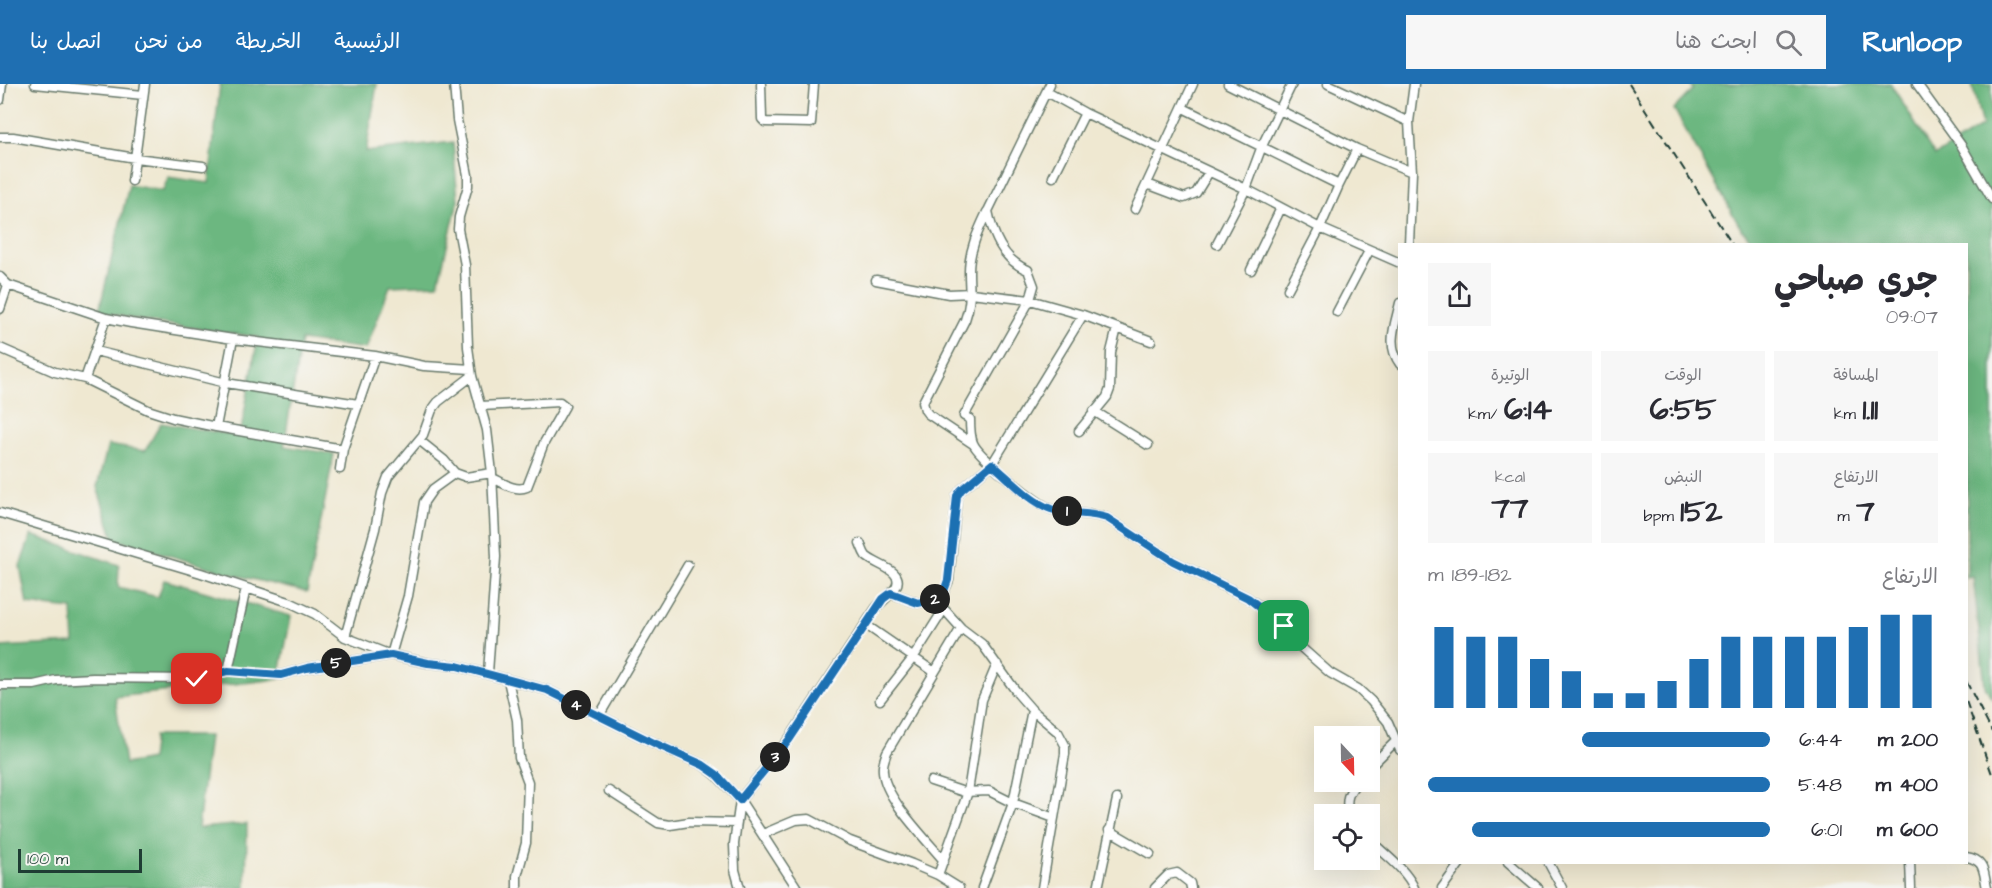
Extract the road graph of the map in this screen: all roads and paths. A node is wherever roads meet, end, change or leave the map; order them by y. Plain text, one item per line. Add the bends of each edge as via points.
1 (2, 84) edge
2 (35, 84) edge
3 (145, 84) edge
4 (454, 84) edge
5 (761, 84) edge
6 (814, 84) edge
7 (1193, 84) edge
8 (1228, 84) edge
9 (1292, 84) edge
10 (1328, 84) edge
11 (1414, 84) edge
12 (1917, 84) edge
13 (1049, 88) edge
14 (143, 95) junction
15 (0, 100) edge
16 (1183, 108) junction
17 (1280, 108) junction
18 (1085, 113) junction
19 (1409, 122) junction
20 (0, 137) edge
21 (1262, 146) junction
22 (1163, 149) junction
23 (1358, 149) junction
24 (135, 158) junction
25 (203, 166) dead end
26 (1209, 172) junction
27 (1412, 172) junction
28 (1053, 177) dead end
29 (132, 181) dead end
30 (1147, 184) junction
31 (1339, 185) junction
32 (1246, 189) junction
33 (1992, 199) edge
34 (1281, 208) junction
35 (1136, 209) dead end
36 (988, 211) junction
37 (1320, 228) junction
38 (1409, 243) edge
39 (1217, 244) dead end
40 (1369, 251) junction
41 (1398, 262) edge
42 (1251, 270) dead end
43 (0, 277) edge
44 (876, 280) dead end
45 (8, 285) junction
46 (1288, 289) dead end
47 (971, 293) junction
48 (1030, 300) junction
49 (0, 309) edge
50 (1398, 311) edge
51 (1337, 312) dead end
52 (1083, 315) junction
53 (106, 318) junction
54 (1117, 328) junction
55 (233, 339) junction
56 (1151, 341) dead end
57 (0, 348) edge
58 (95, 351) junction
59 (375, 356) junction
60 (1398, 361) edge
61 (472, 373) junction
62 (85, 379) junction
63 (226, 382) junction
64 (358, 404) junction
65 (480, 406) junction
66 (1094, 411) junction
67 (216, 427) junction
68 (1079, 431) dead end
69 (419, 440) junction
70 (973, 444) junction
71 (1148, 445) dead end
72 (343, 449) junction
73 (992, 464) junction
74 (340, 469) dead end
75 (455, 474) junction
76 (493, 476) junction
77 (0, 513) edge
78 (860, 543) dead end
79 (688, 565) dead end
80 (246, 588) junction
81 (891, 593) junction
82 (934, 599) junction
83 (944, 609) junction
84 (866, 625) junction
85 (961, 628) junction
86 (345, 637) junction
87 (391, 655) junction
88 (914, 658) junction
89 (997, 664) junction
90 (228, 671) junction
91 (933, 671) junction
92 (488, 673) junction
93 (508, 680) junction
94 (0, 685) edge
95 (880, 700) dead end
96 (1032, 710) junction
97 (599, 716) junction
98 (1397, 746) edge
99 (1380, 759) edge
100 (931, 781) dead end
101 (609, 791) dead end
102 (968, 792) junction
103 (1117, 799) dead end
104 (740, 800) junction
105 (1013, 803) junction
106 (1054, 818) junction
107 (737, 823) junction
108 (1109, 830) junction
109 (762, 834) junction
110 (1380, 850) edge
111 (1150, 854) dead end
112 (1968, 857) edge
113 (944, 861) junction
114 (1460, 864) edge
115 (1510, 864) edge
116 (1549, 864) edge
117 (1910, 864) edge
118 (938, 875) junction
119 (517, 888) edge
120 (740, 888) edge
121 (797, 888) edge
122 (959, 888) edge
123 (982, 888) edge
124 (1042, 888) edge
125 (1098, 888) edge
126 (1155, 888) edge
127 (1191, 888) edge
128 (1414, 888) edge
129 (1442, 888) edge
130 (1538, 888) edge
131 (1562, 888) edge
132 (1911, 888) edge
133 (1987, 888) edge

1 - 15 street
2 - 14 street
3 - 14 street
4 - 61 street via 456,120 468,174 459,229
5 - 6 street via 765,122 811,123
7 - 16 street
8 - 17 street
9 - 17 street
10 - 19 street
11 - 19 street
12 - 33 street via 1961,145
13 - 18 street
13 - 36 street
14 - 24 street
16 - 21 street
16 - 22 street
17 - 21 street
17 - 23 street
18 - 22 street
18 - 28 street
19 - 27 street
20 - 24 street
21 - 31 street
21 - 32 street
22 - 26 street
22 - 30 street
23 - 27 street
23 - 31 street
24 - 25 street
24 - 29 street
26 - 30 street via 1196,193 1184,198
26 - 32 street
27 - 38 street
30 - 35 street
31 - 37 street
32 - 34 street
32 - 39 street
34 - 37 street
34 - 42 street
36 - 47 street via 973,242
36 - 48 street via 1001,247 1032,278
37 - 40 street
37 - 46 street
40 - 41 street
40 - 51 street
43 - 45 street
44 - 47 street via 950,294
45 - 49 street
45 - 53 street
47 - 48 street
47 - 70 street via 965,320 923,406 928,414
48 - 52 street
48 - 70 street via 964,416 970,419
50 - 60 street via 1392,334 1393,353
52 - 54 street
52 - 73 street
53 - 55 street
53 - 58 street
54 - 56 street
54 - 66 street via 1111,352 1110,389
55 - 59 street
55 - 63 street
57 - 62 street via 55,372
58 - 62 street
58 - 63 street
59 - 61 street
59 - 64 street
61 - 65 street
61 - 69 street via 438,402
62 - 67 street via 148,410
63 - 64 street
63 - 67 street
64 - 72 street
65 - 76 street
65 - 76 street via 560,402 565,406 544,443 527,487 512,487
66 - 68 street
66 - 71 street
67 - 72 street
69 - 75 street
69 - 86 street via 385,484
70 - 73 street
72 - 74 street
73 - 82 street via 957,496 947,587
73 - 98 street via 1037,502 1053,510 1107,518 1173,561 1248,598 1284,626 1295,642 1330,673 1371,701 1384,716
75 - 76 street
75 - 87 street via 433,489 424,502 408,596
76 - 92 street via 496,557
77 - 80 street
78 - 81 street via 866,556 896,574 898,583
79 - 97 street
80 - 86 street via 302,607
80 - 90 street
81 - 82 street via 918,603
81 - 84 street
82 - 83 street
83 - 85 street
83 - 88 street
84 - 88 street
84 - 104 street via 789,740
85 - 89 street via 976,638
85 - 91 street
86 - 87 street
87 - 90 street via 281,675
87 - 92 street
88 - 91 street
88 - 95 street
89 - 96 street
89 - 102 street via 982,700
90 - 94 street via 197,679 93,678 34,686
91 - 113 street via 887,752 883,774 912,826
92 - 93 street
93 - 97 street via 547,690
93 - 119 street via 517,720 519,758 528,782 526,843
96 - 105 street
96 - 106 street via 1058,732 1065,745
97 - 104 street via 703,765
98 - 99 street
100 - 102 street
101 - 107 street via 658,823
102 - 105 street via 989,791
102 - 113 street
103 - 108 street
104 - 107 street
104 - 109 street
105 - 106 street
105 - 123 street
106 - 124 street
107 - 120 street via 735,870
108 - 111 street
108 - 125 street
109 - 118 street via 809,819 865,848
109 - 121 street
110 - 128 street
112 - 133 street via 1982,864
113 - 118 street
114 - 129 street
115 - 130 street
116 - 131 street
117 - 132 street
118 - 122 street
126 - 127 street via 1168,875 1177,873

